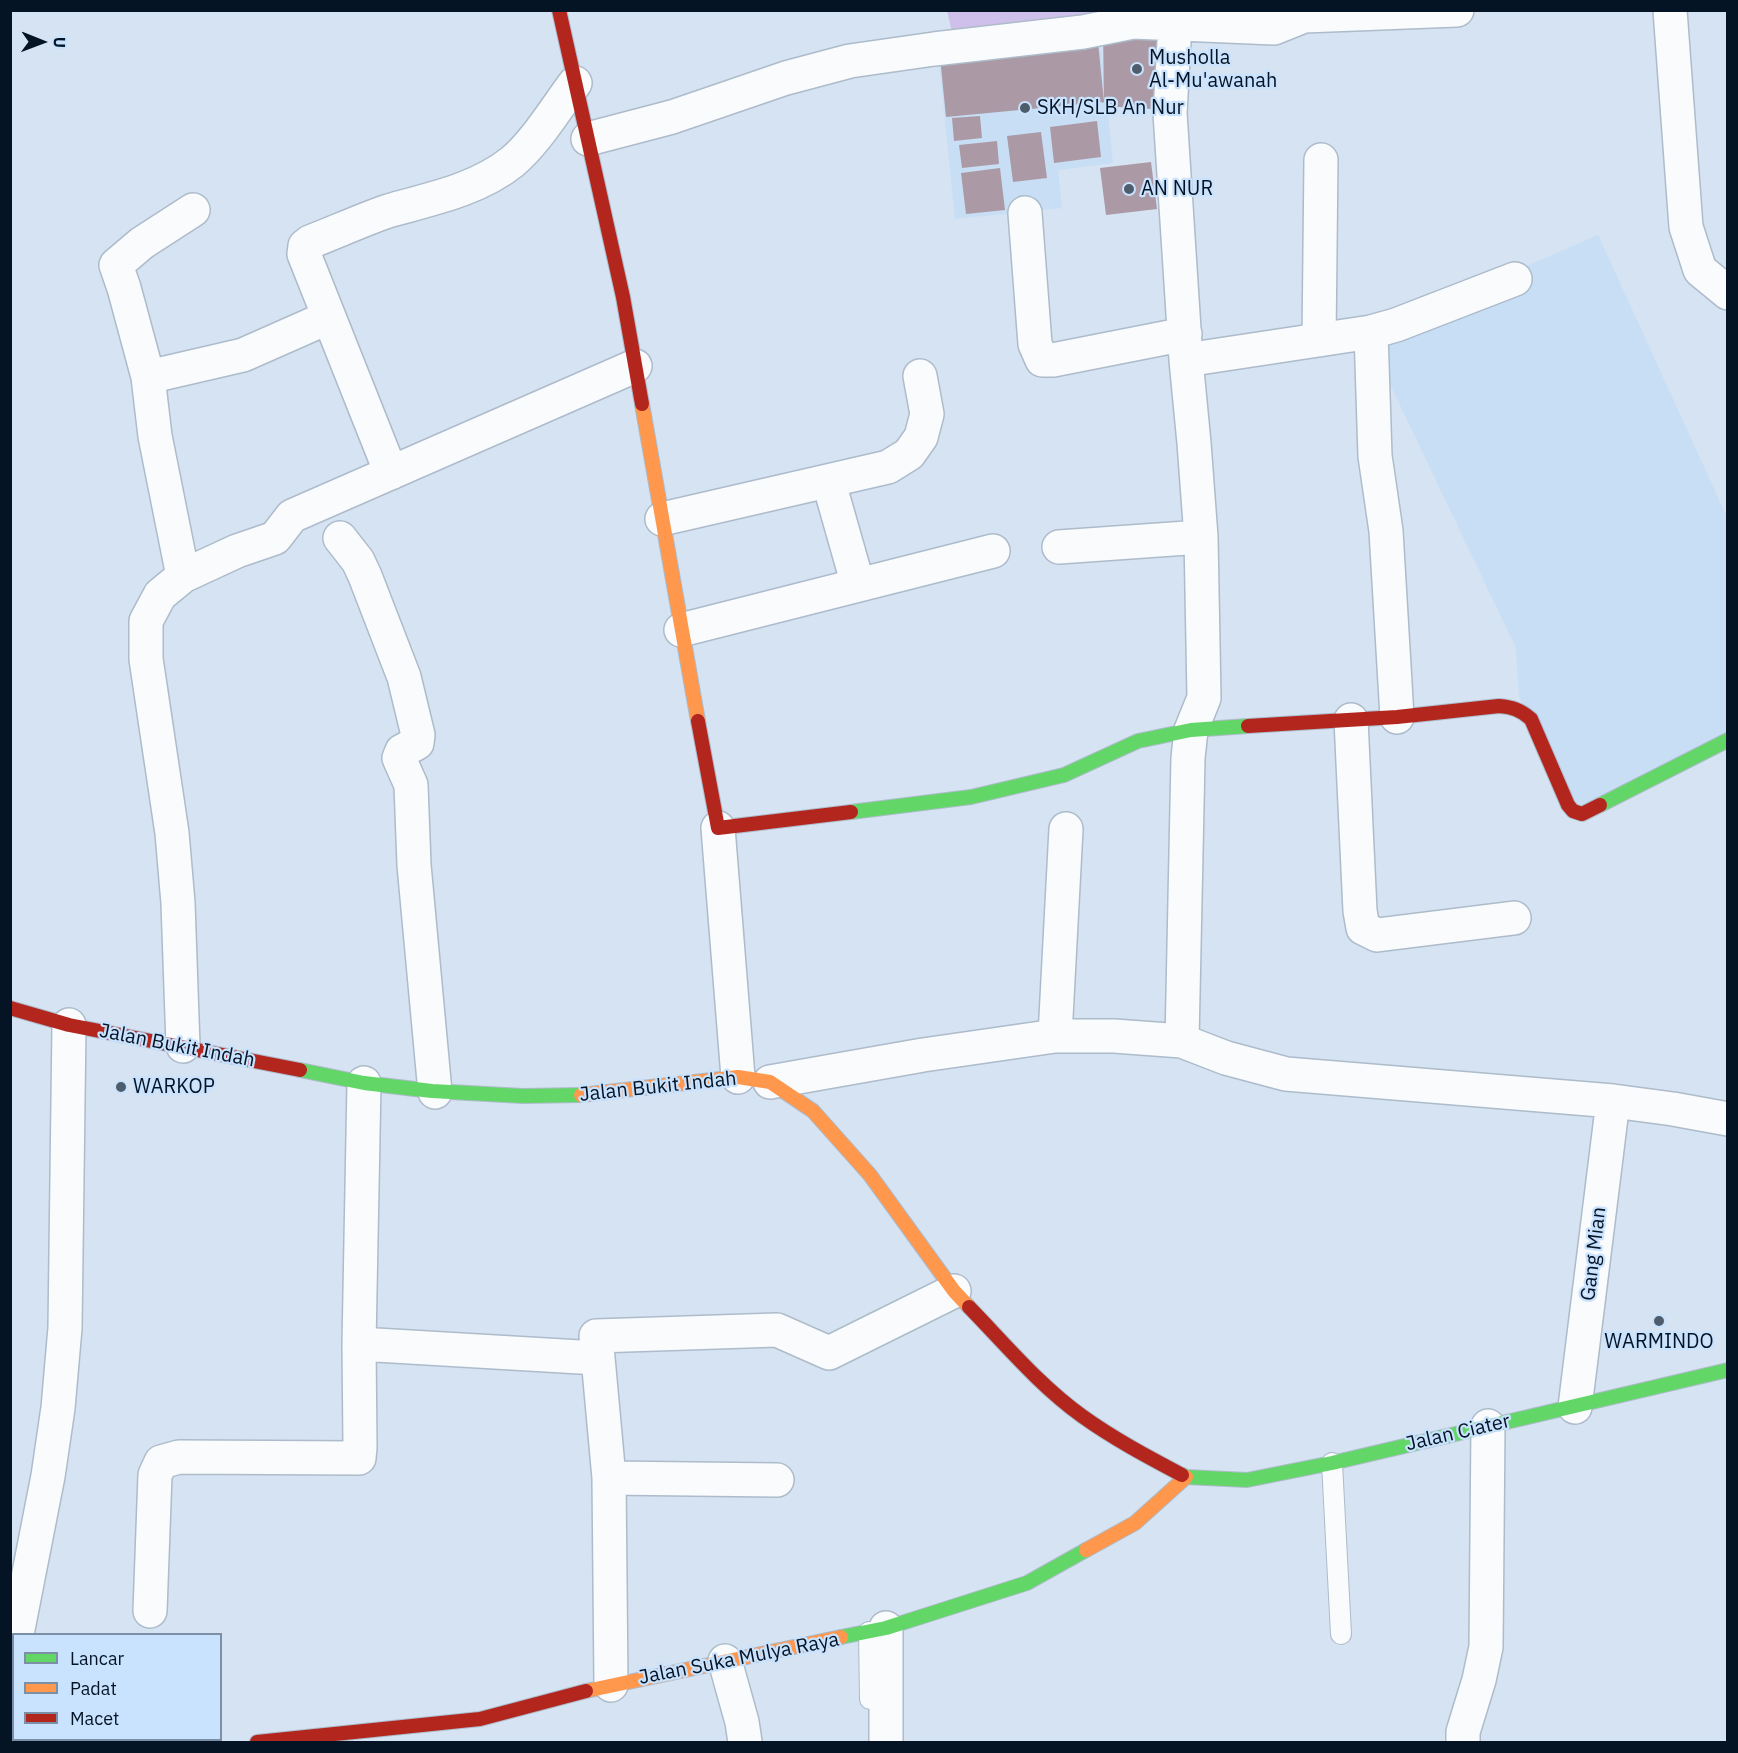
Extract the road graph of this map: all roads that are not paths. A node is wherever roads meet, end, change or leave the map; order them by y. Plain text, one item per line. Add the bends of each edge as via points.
1 (560, 10) edge
2 (1457, 10) edge
3 (1670, 10) edge
4 (1175, 24) junction
5 (575, 83) junction
6 (588, 139) junction
7 (1321, 160) dead end
8 (193, 210) dead end
9 (1025, 213) dead end
10 (1515, 279) dead end
11 (1728, 294) edge
12 (329, 317) junction
13 (1371, 333) junction
14 (1319, 340) junction
15 (1186, 347) junction
16 (635, 366) junction
17 (920, 376) dead end
18 (148, 377) junction
19 (391, 473) junction
20 (832, 497) dead end
21 (662, 519) junction
22 (1201, 537) junction
23 (340, 538) dead end
24 (1059, 547) dead end
25 (993, 551) dead end
26 (183, 576) junction
27 (858, 585) junction
28 (681, 630) junction
29 (1397, 717) junction
30 (1351, 720) junction
31 (1191, 730) junction
32 (1728, 740) edge
33 (718, 828) junction
34 (1066, 829) dead end
35 (1514, 918) dead end
36 (10, 1008) edge
37 (69, 1025) junction
38 (1055, 1036) junction
39 (1182, 1041) junction
40 (183, 1046) junction
41 (738, 1077) junction
42 (770, 1082) junction
43 (364, 1083) junction
44 (435, 1092) junction
45 (1613, 1101) junction
46 (1728, 1119) edge
47 (954, 1291) junction
48 (359, 1344) junction
49 (597, 1358) junction
50 (1728, 1370) edge
51 (1575, 1407) junction
52 (1488, 1426) junction
53 (1332, 1463) junction
54 (1186, 1477) junction
55 (609, 1478) junction
56 (777, 1480) dead end
57 (150, 1611) dead end
58 (878, 1630) junction
59 (17, 1633) edge
60 (1341, 1634) dead end
61 (725, 1661) junction
62 (610, 1685) junction
63 (256, 1743) edge
64 (745, 1743) edge
65 (872, 1743) edge
66 (886, 1743) edge
67 (1463, 1743) edge

1 - 5 street
2 - 4 street via 1304,16 1274,28
3 - 11 street via 1686,227 1700,270
4 - 6 street via 1133,22 1083,32 850,61
4 - 15 street via 1170,113
5 - 6 street
5 - 12 street via 512,162 485,179 387,212 305,246 304,254
6 - 16 street
7 - 14 street
8 - 18 street via 116,265
9 - 15 street via 1035,344 1042,360
10 - 13 street
12 - 18 street via 243,355
12 - 19 street
13 - 14 street
13 - 29 street via 1375,456 1386,531
14 - 15 street
15 - 22 street
16 - 19 street
16 - 21 street
17 - 21 street via 927,414 921,437 909,454 888,467
18 - 26 street via 155,435
19 - 26 street via 292,516 275,538
20 - 27 street
21 - 28 street
22 - 24 street
22 - 31 street via 1204,698
23 - 44 street via 358,561 368,583 404,677 418,735 417,743 402,751 399,758 411,784 414,865
25 - 27 street
26 - 40 street via 160,595 146,621 146,658 172,833
27 - 28 street
28 - 33 street
29 - 30 street
29 - 32 street via 1515,707 1531,719 1568,805 1582,814
30 - 31 street
30 - 35 street via 1362,928 1377,935
31 - 33 street via 1138,741 1064,775 971,797
31 - 39 street
33 - 41 street
34 - 38 street
36 - 37 street, Jalan Bukit Indah
37 - 40 street, Jalan Bukit Indah
37 - 59 street via 65,1328 48,1476
38 - 39 street via 1114,1035
38 - 42 street
39 - 45 street via 1286,1074
40 - 43 street, Jalan Bukit Indah
41 - 42 street, Jalan Bukit Indah
41 - 44 street, Jalan Bukit Indah via 572,1096
42 - 47 street, Jalan Bukit Indah via 813,1111 870,1175
43 - 44 street, Jalan Bukit Indah
43 - 48 street
45 - 46 street
45 - 51 street, Gang Mian
47 - 49 street via 829,1353 777,1330 596,1336
47 - 54 street, Jalan Bukit Indah via 1030,1372 1080,1415 1121,1443
48 - 49 street
48 - 57 street via 359,1458 179,1457 161,1462 155,1475
49 - 55 street
50 - 51 street, Jalan Ciater
51 - 52 street, Jalan Ciater
52 - 53 street, Jalan Ciater
52 - 67 street via 1486,1647
53 - 54 street, Jalan Ciater via 1247,1480
53 - 60 lane
54 - 58 street, Jalan Suka Mulya Raya via 1135,1523 1027,1583
55 - 56 street
55 - 62 street
58 - 61 street, Jalan Suka Mulya Raya
58 - 65 lane
58 - 66 street
61 - 62 street, Jalan Suka Mulya Raya
61 - 64 street
62 - 63 street, Jalan Suka Mulya Raya via 480,1719

